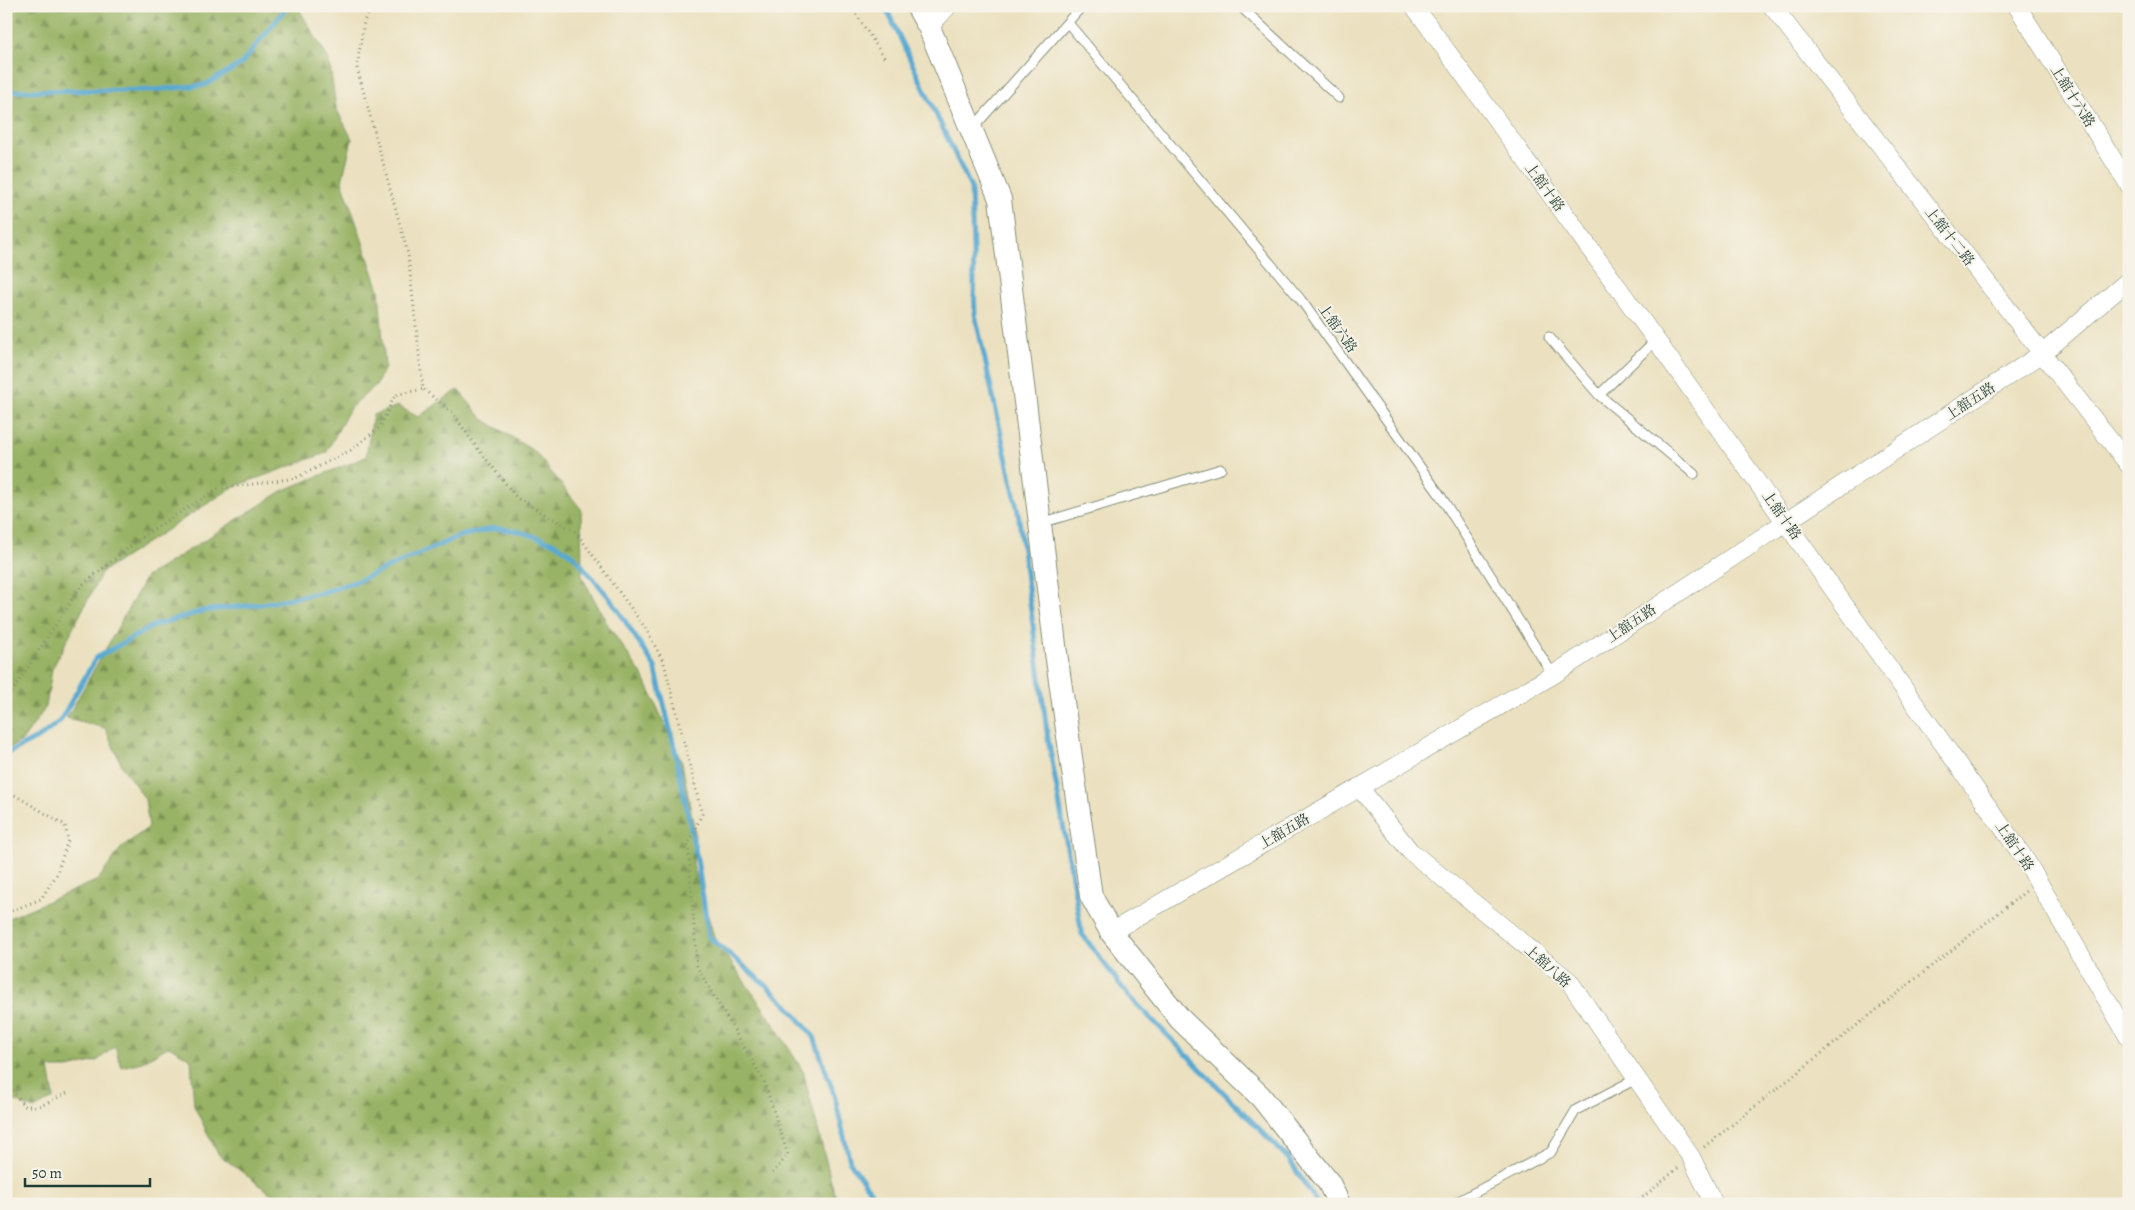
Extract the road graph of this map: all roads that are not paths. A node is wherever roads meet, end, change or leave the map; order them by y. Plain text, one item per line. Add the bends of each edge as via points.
1 (917, 6) edge
2 (948, 6) edge
3 (1082, 6) edge
4 (1240, 6) edge
5 (1414, 6) edge
6 (1772, 6) edge
7 (2016, 6) edge
8 (1068, 23) junction
9 (929, 28) junction
10 (1339, 98) dead end
11 (972, 129) junction
12 (2129, 185) edge
13 (2129, 280) edge
14 (1549, 337) dead end
15 (1656, 340) junction
16 (2043, 353) junction
17 (1599, 395) junction
18 (2129, 465) edge
19 (1221, 469) dead end
20 (1694, 474) dead end
21 (1786, 520) junction
22 (1040, 523) junction
23 (1553, 675) junction
24 (1359, 787) junction
25 (1111, 932) junction
26 (2129, 1038) edge
27 (1636, 1079) junction
28 (1339, 1204) edge
29 (1453, 1204) edge
30 (1714, 1204) edge

1 - 9 street
2 - 9 street
3 - 8 lane
4 - 10 lane
5 - 15 street, 上舘十路
6 - 16 street, 上舘十二路
7 - 12 street, 上舘十六路
8 - 11 lane
8 - 23 lane, 上舘六路 via 1301,300 1440,495
9 - 11 street
11 - 22 street via 1000,199
13 - 16 street, 上舘五路
14 - 17 lane
15 - 17 lane
15 - 21 street, 上舘十路
16 - 18 street, 上舘十二路
16 - 21 street, 上舘五路
17 - 20 lane
19 - 22 lane
21 - 23 street, 上舘五路
21 - 26 street, 上舘十路 via 2025,859
22 - 25 street via 1091,896
23 - 24 street, 上舘五路
24 - 25 street, 上舘五路
24 - 27 street, 上舘八路 via 1410,851 1568,981
25 - 28 street via 1180,1019 1261,1097 1329,1183
27 - 29 lane via 1576,1110 1551,1152
27 - 30 street, 上舘八路 via 1691,1157

